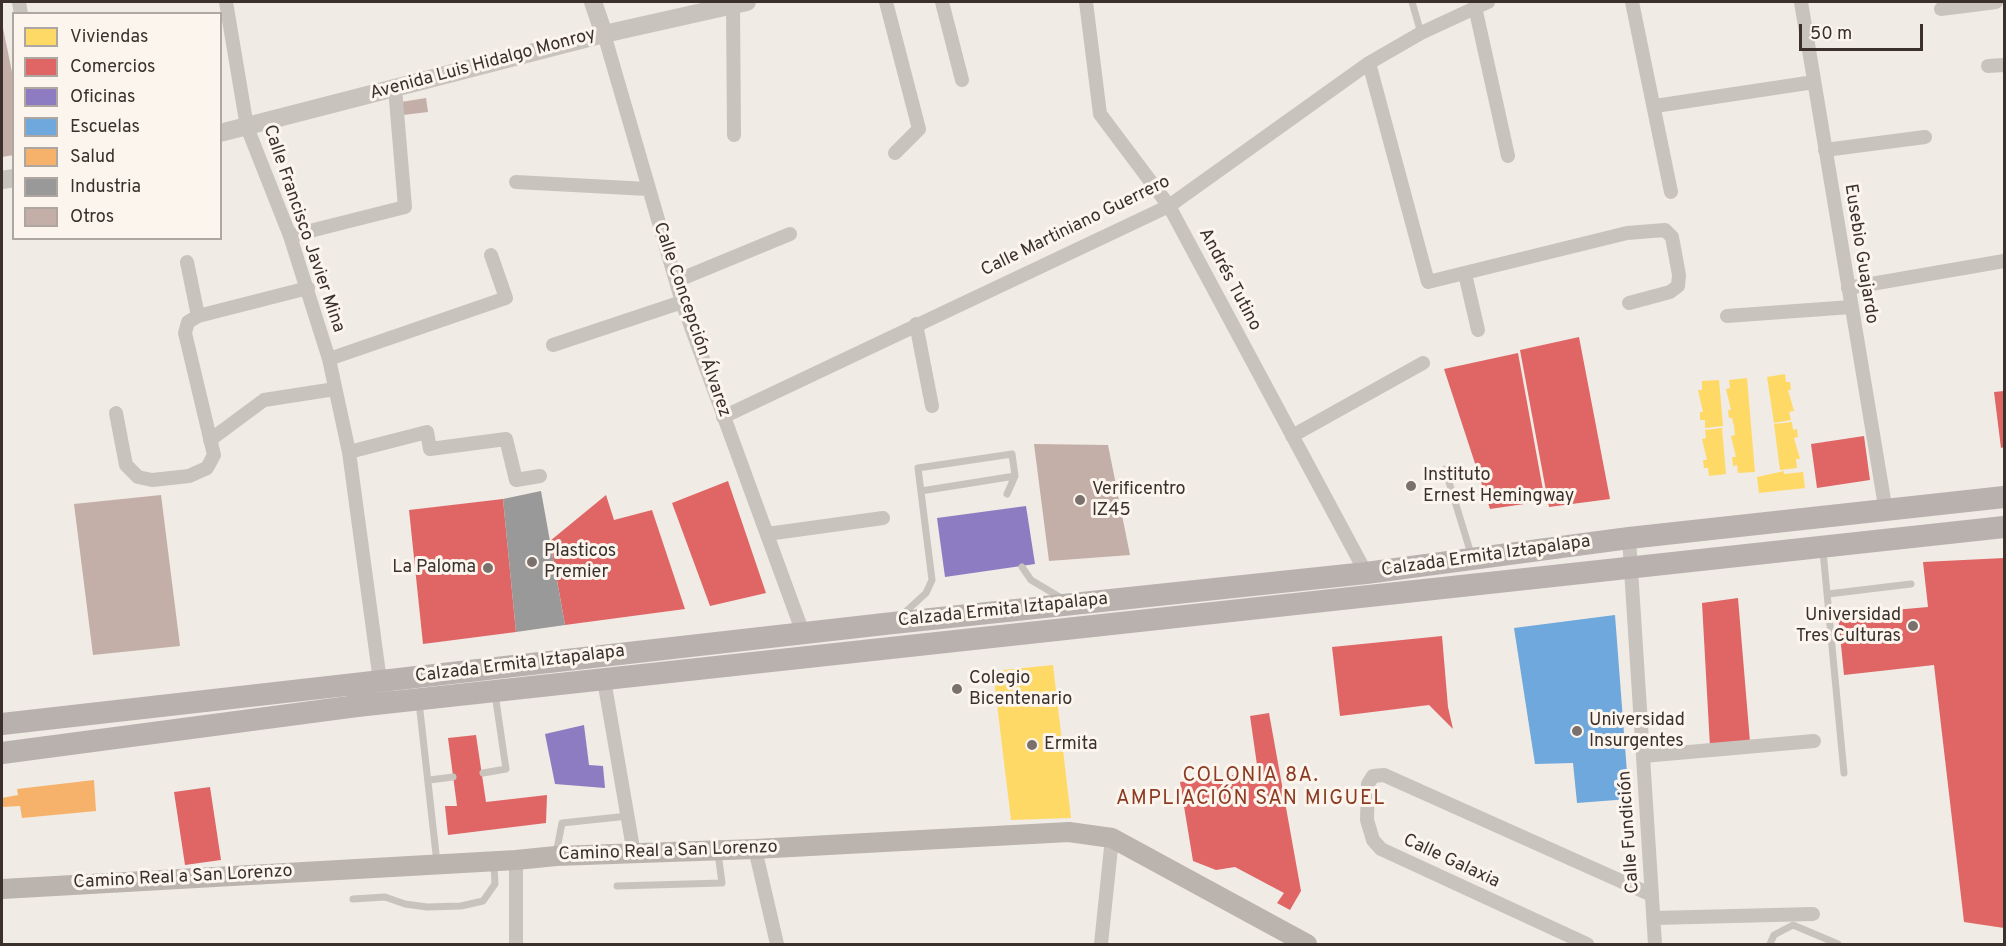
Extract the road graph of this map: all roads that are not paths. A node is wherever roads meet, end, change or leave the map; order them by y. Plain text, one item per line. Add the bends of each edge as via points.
1 (226, 2) edge
2 (593, 2) edge
3 (886, 2) edge
4 (942, 2) edge
5 (1086, 2) edge
6 (1412, 2) edge
7 (1632, 2) edge
8 (1801, 2) edge
9 (1996, 2) edge
10 (740, 3) edge
11 (1482, 4) edge
12 (1941, 9) dead end
13 (1421, 33) junction
14 (604, 34) junction
15 (1369, 63) junction
16 (2004, 65) edge
17 (1988, 66) dead end
18 (962, 80) dead end
19 (1814, 82) junction
20 (395, 88) junction
21 (1655, 106) junction
22 (247, 127) junction
23 (222, 133) edge
24 (734, 135) dead end
25 (1925, 136) dead end
26 (1825, 150) junction
27 (895, 153) dead end
28 (1508, 156) dead end
29 (516, 182) dead end
30 (648, 189) junction
31 (1671, 192) dead end
32 (1169, 206) junction
33 (790, 234) dead end
34 (290, 236) junction
35 (491, 255) dead end
36 (2004, 261) edge
37 (187, 262) dead end
38 (1465, 274) junction
39 (676, 281) junction
40 (308, 288) junction
41 (1848, 288) junction
42 (682, 302) junction
43 (1629, 303) dead end
44 (1851, 307) junction
45 (198, 316) junction
46 (1727, 316) dead end
47 (916, 324) junction
48 (1478, 330) dead end
49 (553, 345) dead end
50 (329, 359) junction
51 (1423, 363) dead end
52 (335, 389) junction
53 (932, 406) dead end
54 (116, 413) dead end
55 (723, 417) junction
56 (1292, 436) junction
57 (210, 440) junction
58 (349, 452) junction
59 (1445, 469) dead end
60 (540, 476) dead end
61 (1015, 476) junction
62 (921, 491) junction
63 (1007, 494) dead end
64 (2004, 497) edge
65 (1886, 512) junction
66 (883, 518) dead end
67 (2004, 527) edge
68 (767, 534) junction
69 (1629, 538) junction
70 (1822, 546) junction
71 (1472, 559) junction
72 (1631, 566) junction
73 (1022, 567) dead end
74 (1366, 573) junction
75 (1911, 584) dead end
76 (1828, 594) junction
77 (1071, 603) junction
78 (893, 622) junction
79 (803, 633) junction
80 (604, 680) junction
81 (380, 681) junction
82 (495, 691) junction
83 (419, 700) junction
84 (2, 724) edge
85 (1814, 741) dead end
86 (2, 753) edge
87 (1643, 756) junction
88 (483, 773) dead end
89 (1844, 773) dead end
90 (453, 777) dead end
91 (429, 780) junction
92 (628, 816) junction
93 (1112, 838) junction
94 (755, 849) junction
95 (717, 850) junction
96 (634, 854) junction
97 (555, 856) junction
98 (494, 860) junction
99 (516, 861) junction
100 (437, 863) junction
101 (616, 886) dead end
102 (2, 889) edge
103 (1652, 895) junction
104 (353, 899) dead end
105 (1813, 914) dead end
106 (1654, 918) junction
107 (516, 945) edge
108 (777, 945) edge
109 (1101, 945) edge
110 (1307, 945) edge
111 (1587, 945) edge
112 (1655, 945) edge
113 (1770, 945) edge
114 (1838, 945) edge

1 - 22 street, Calle Francisco Javier Mina
2 - 14 street, Calle Concepción Álvarez
3 - 27 street via 919,129
4 - 18 street
5 - 32 street, Andrés Tutino via 1100,114
6 - 13 lane
7 - 21 street
8 - 19 street, Eusebio Guajardo
9 - 12 street
10 - 14 street, Avenida Luis Hidalgo Monroy
10 - 24 street
11 - 13 street, Calle Martiniano Guerrero
11 - 28 street
13 - 15 street, Calle Martiniano Guerrero
14 - 20 street, Avenida Luis Hidalgo Monroy
14 - 30 street, Calle Concepción Álvarez
15 - 32 street, Calle Martiniano Guerrero
15 - 38 street via 1428,282
16 - 17 street
19 - 21 street
19 - 26 street, Eusebio Guajardo
20 - 22 street, Avenida Luis Hidalgo Monroy
20 - 34 street via 405,207
21 - 31 street
22 - 23 street, Avenida Luis Hidalgo Monroy
22 - 34 street, Calle Francisco Javier Mina
25 - 26 street
26 - 41 street, Eusebio Guajardo
29 - 30 street
30 - 39 street, Calle Concepción Álvarez
32 - 47 street, Calle Martiniano Guerrero
32 - 56 street, Andrés Tutino
33 - 39 street
34 - 40 street, Calle Francisco Javier Mina
35 - 50 street via 506,298
36 - 41 street
37 - 45 street
38 - 43 street via 1627,233 1665,230 1672,237 1678,286 1670,292
38 - 48 street
39 - 42 street, Calle Concepción Álvarez
40 - 45 street
40 - 50 street, Calle Francisco Javier Mina
41 - 44 street, Eusebio Guajardo
42 - 49 street
42 - 55 street, Calle Concepción Álvarez
44 - 46 street
44 - 65 street, Eusebio Guajardo
45 - 57 street via 188,322 184,333
47 - 53 street
47 - 55 street, Calle Martiniano Guerrero
50 - 52 street, Calle Francisco Javier Mina
51 - 56 street
52 - 57 street via 264,400
52 - 58 street, Calle Francisco Javier Mina
54 - 57 street via 126,465 138,477 152,480 189,476 207,468 214,455
55 - 68 street, Calle Concepción Álvarez
56 - 74 street, Andrés Tutino
58 - 60 street via 427,432 430,449 506,439 516,480
58 - 81 street, Calle Francisco Javier Mina
59 - 71 lane
61 - 62 lane
61 - 62 lane via 1012,454 918,468
61 - 63 lane
62 - 78 lane via 932,580 926,593
64 - 65 main road, Calzada Ermita Iztapalapa
65 - 69 main road, Calzada Ermita Iztapalapa
66 - 68 street
67 - 70 main road, Calzada Ermita Iztapalapa
68 - 79 street, Calle Concepción Álvarez
69 - 71 main road, Calzada Ermita Iztapalapa
69 - 72 street, Calle Fundición
70 - 72 main road, Calzada Ermita Iztapalapa
70 - 76 lane
71 - 74 main road, Calzada Ermita Iztapalapa
72 - 80 main road, Calzada Ermita Iztapalapa
72 - 87 street, Calle Fundición
73 - 77 lane via 1031,580
74 - 77 main road, Calzada Ermita Iztapalapa
75 - 76 lane
76 - 89 lane
77 - 78 main road, Calzada Ermita Iztapalapa
78 - 79 main road, Calzada Ermita Iztapalapa
79 - 81 main road, Calzada Ermita Iztapalapa
80 - 82 main road, Calzada Ermita Iztapalapa
80 - 92 street
81 - 84 main road, Calzada Ermita Iztapalapa
82 - 83 main road, Calzada Ermita Iztapalapa
82 - 88 lane via 506,769
83 - 86 main road, Calzada Ermita Iztapalapa
83 - 91 lane
85 - 87 street
87 - 103 street, Calle Fundición
90 - 91 lane
91 - 100 lane
92 - 96 street
92 - 97 lane via 562,823
93 - 94 main road, Camino Real a San Lorenzo via 1069,832
93 - 109 street
93 - 110 main road, Camino Real a San Lorenzo
94 - 95 main road, Camino Real a San Lorenzo
94 - 108 street
95 - 96 main road, Camino Real a San Lorenzo
95 - 101 lane via 722,883
96 - 97 main road, Camino Real a San Lorenzo
97 - 99 main road, Camino Real a San Lorenzo
98 - 99 main road, Camino Real a San Lorenzo
98 - 100 main road, Camino Real a San Lorenzo
98 - 104 lane via 495,884 483,901 427,907 385,897
99 - 107 street
100 - 102 main road, Camino Real a San Lorenzo
103 - 106 street, Calle Fundición
103 - 111 street, Calle Galaxia via 1384,775 1373,776 1368,784 1367,820 1373,840 1381,849
105 - 106 street
106 - 112 street, Calle Fundición
113 - 114 lane via 1774,935 1793,925

